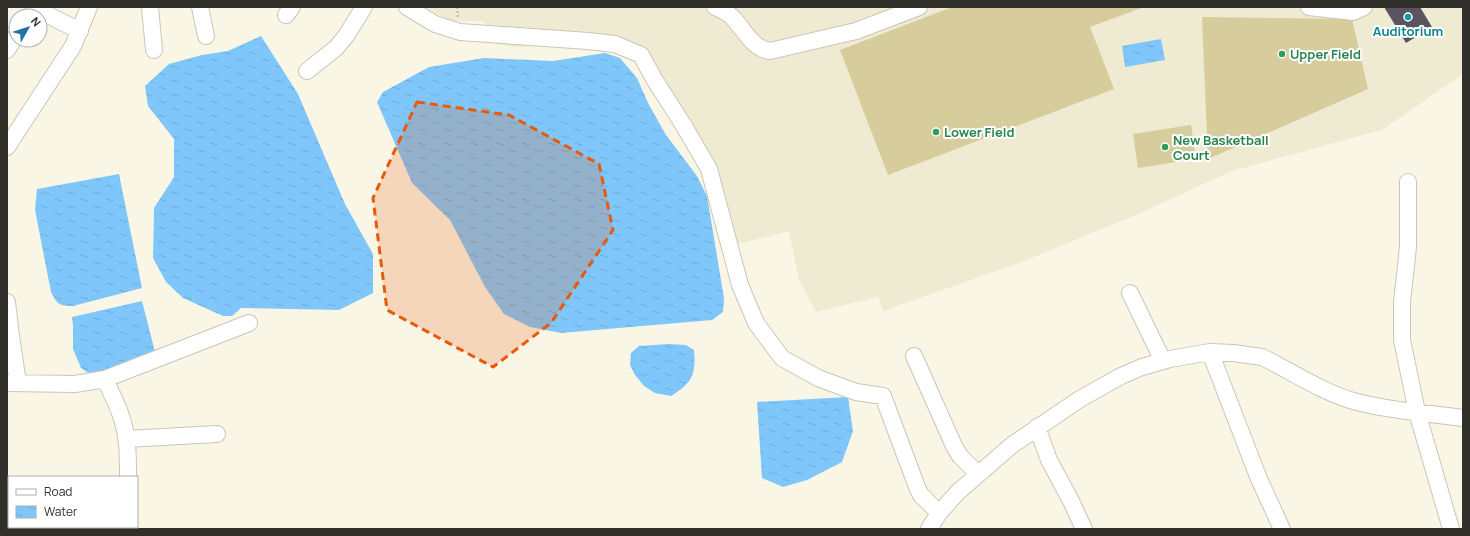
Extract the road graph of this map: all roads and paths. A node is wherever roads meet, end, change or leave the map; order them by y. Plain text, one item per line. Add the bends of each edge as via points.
1 (89, 7) edge
2 (150, 7) edge
3 (200, 7) edge
4 (364, 7) edge
5 (407, 7) edge
6 (715, 7) edge
7 (919, 7) edge
8 (1309, 7) edge
9 (1364, 7) edge
10 (48, 17) edge
11 (80, 31) junction
12 (206, 36) dead end
13 (154, 50) dead end
14 (308, 71) dead end
15 (7, 147) edge
16 (1408, 182) dead end
17 (1130, 293) dead end
18 (7, 302) edge
19 (250, 323) dead end
20 (1210, 352) junction
21 (914, 356) dead end
22 (1163, 361) junction
23 (105, 379) junction
24 (13, 383) edge
25 (1416, 412) junction
26 (1463, 418) edge
27 (1036, 427) junction
28 (217, 434) dead end
29 (126, 440) junction
30 (978, 474) junction
31 (128, 476) edge
32 (939, 513) junction
33 (929, 529) edge
34 (1084, 529) edge
35 (1282, 529) edge
36 (1451, 529) edge

1 - 11 street
2 - 13 street
3 - 12 street
4 - 14 street via 336,48
5 - 32 street via 436,24 460,32 616,44 641,55 708,169 740,284 756,323 782,358 818,378 856,392 883,396 917,487 921,495
6 - 7 street via 734,19 757,46 770,51 856,31
8 - 9 street via 1353,12
10 - 11 street
11 - 15 street via 73,46
16 - 25 street via 1408,247 1401,326
17 - 22 street
18 - 24 street
19 - 23 street
20 - 22 street
20 - 25 street via 1262,358 1334,394 1356,402
20 - 35 street via 1259,479
21 - 30 street via 952,442 960,456
22 - 27 street via 1121,376
23 - 24 street via 75,384
23 - 29 street via 121,414
25 - 26 street
25 - 36 street
27 - 30 street
27 - 34 street via 1049,460
28 - 29 street
29 - 31 street
30 - 32 street
32 - 33 street

